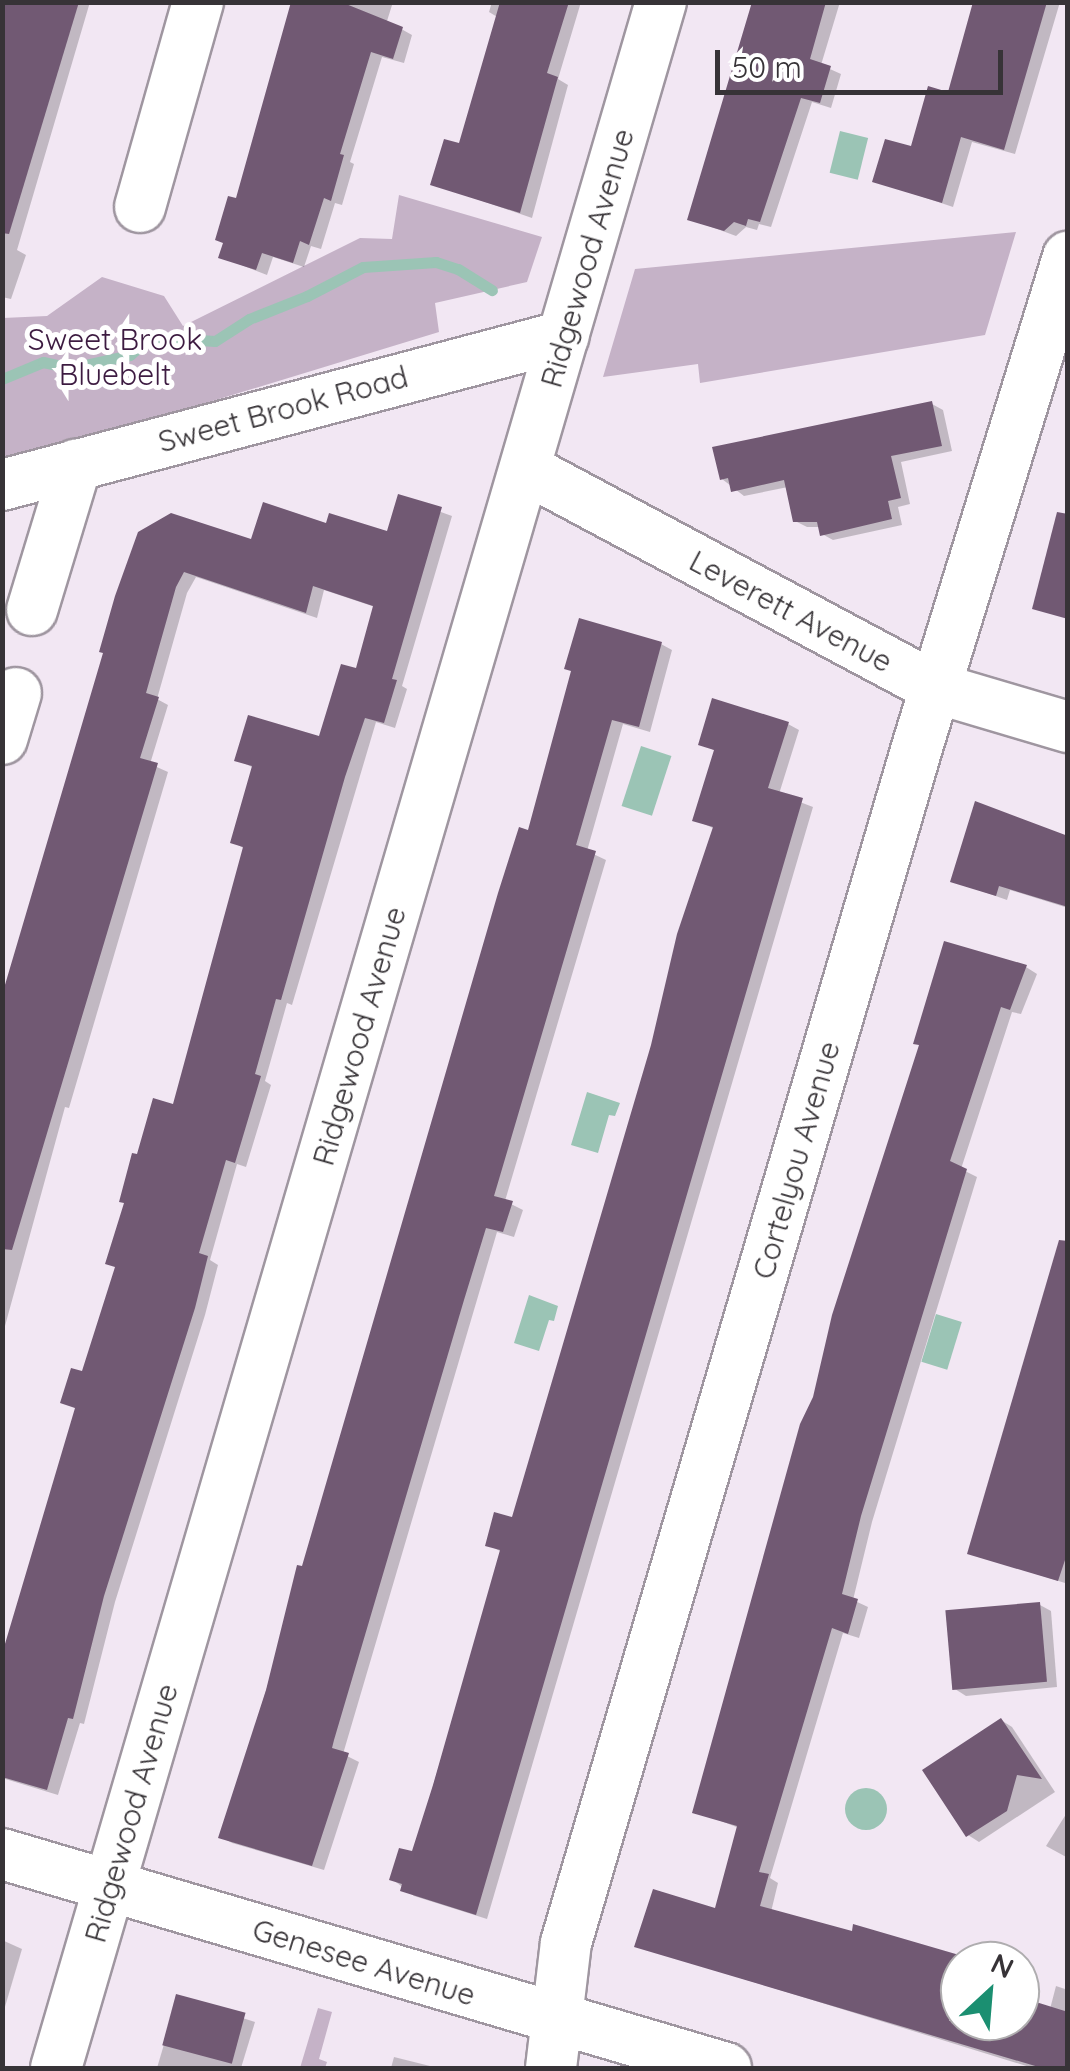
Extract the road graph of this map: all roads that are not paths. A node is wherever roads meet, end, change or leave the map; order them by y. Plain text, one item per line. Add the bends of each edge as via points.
1 (198, 2) edge
2 (662, 2) edge
3 (140, 207) dead end
4 (1068, 256) edge
5 (564, 336) junction
6 (76, 465) junction
7 (526, 469) junction
8 (2, 485) edge
9 (32, 610) dead end
10 (936, 688) junction
11 (1068, 726) edge
12 (2, 1854) edge
13 (109, 1886) junction
14 (556, 2018) junction
15 (56, 2068) edge
16 (551, 2068) edge
17 (726, 2068) edge

1 - 3 street
2 - 5 street, Ridgewood Avenue
4 - 10 street, Cortelyou Avenue
5 - 6 street, Sweet Brook Road
5 - 7 street, Ridgewood Avenue
6 - 8 street, Sweet Brook Road
6 - 9 street
7 - 10 street, Leverett Avenue
7 - 13 street, Ridgewood Avenue
10 - 11 street, Leverett Avenue
10 - 14 street, Cortelyou Avenue via 566,1943
12 - 13 street, Genesee Avenue
13 - 14 street, Genesee Avenue
13 - 15 street, Ridgewood Avenue
14 - 16 street, Cortelyou Avenue
14 - 17 street, Genesee Avenue

